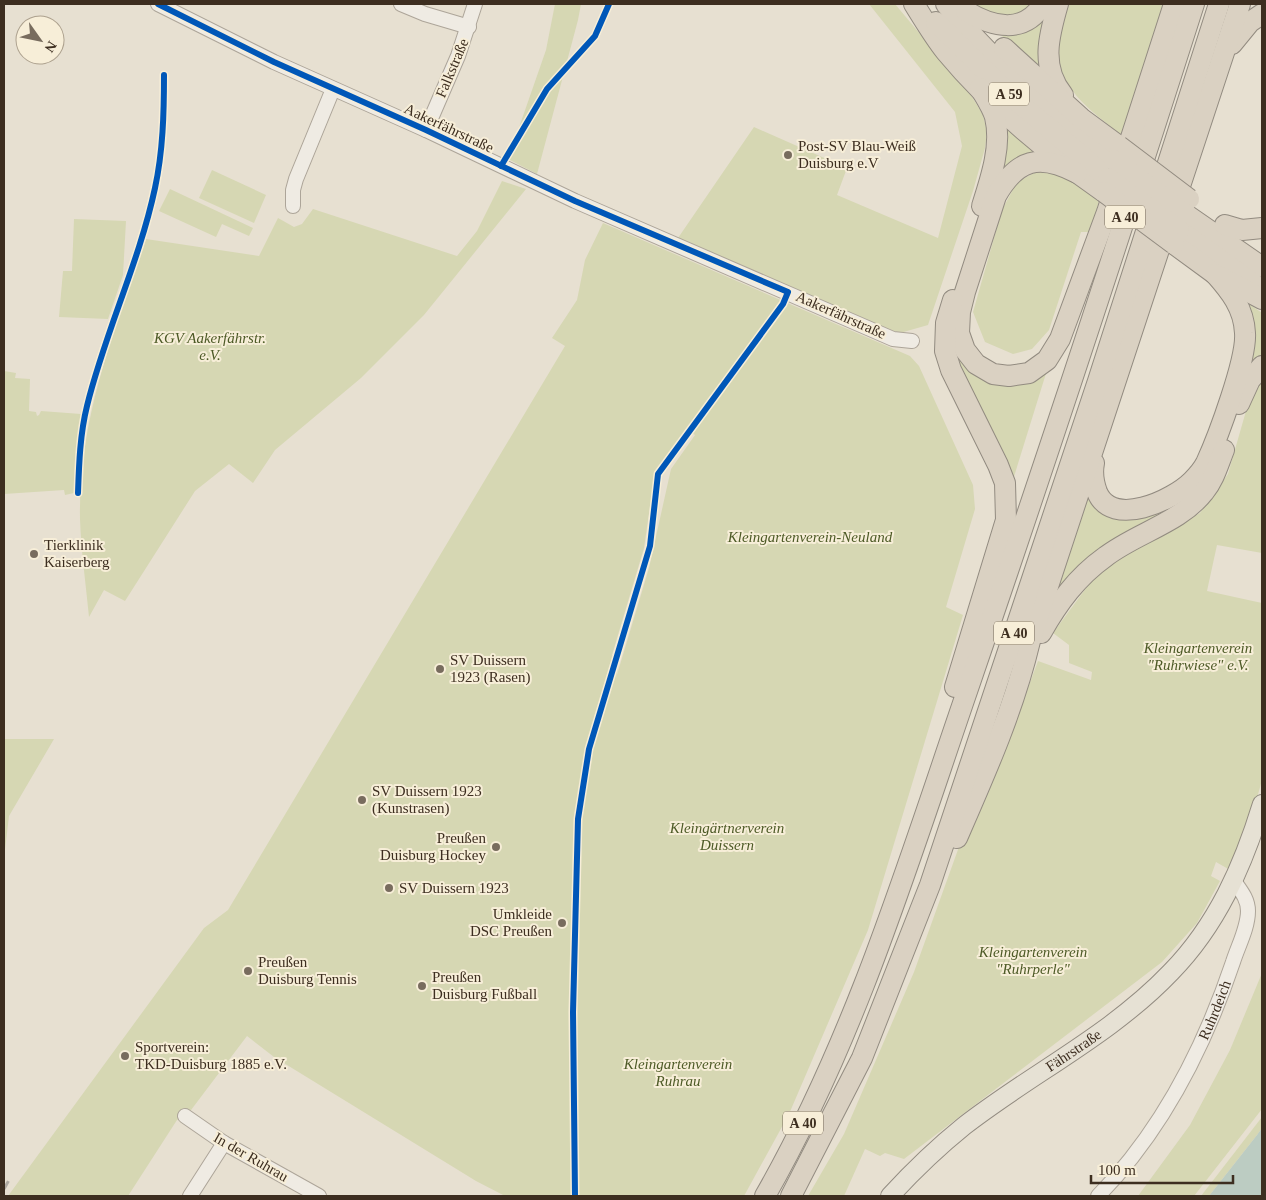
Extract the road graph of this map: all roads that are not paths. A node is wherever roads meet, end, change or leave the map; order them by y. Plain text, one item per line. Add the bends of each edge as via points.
1 (158, 4) edge
2 (401, 4) edge
3 (475, 4) edge
4 (915, 4) edge
5 (946, 4) edge
6 (1043, 4) edge
7 (1058, 4) edge
8 (1174, 4) edge
9 (1194, 4) edge
10 (1219, 4) edge
11 (1240, 4) edge
12 (961, 7) edge
13 (1262, 14) edge
14 (469, 27) junction
15 (1222, 61) junction
16 (980, 88) junction
17 (333, 89) junction
18 (1081, 118) junction
19 (426, 130) junction
20 (1111, 169) junction
21 (1077, 173) junction
22 (294, 206) dead end
23 (1107, 212) junction
24 (1181, 221) junction
25 (1225, 225) junction
26 (1262, 228) edge
27 (1262, 251) edge
28 (1262, 267) edge
29 (1214, 274) junction
30 (1262, 289) edge
31 (1262, 299) edge
32 (912, 341) dead end
33 (1262, 366) edge
34 (1108, 409) junction
35 (1057, 431) junction
36 (1023, 668) junction
37 (942, 767) junction
38 (1262, 804) edge
39 (1234, 881) junction
40 (930, 885) junction
41 (185, 1116) dead end
42 (224, 1143) junction
43 (190, 1196) edge
44 (319, 1196) edge
45 (765, 1196) edge
46 (791, 1196) edge
47 (890, 1196) edge
48 (1098, 1196) edge

1 - 17 street, Aakerfährstraße
2 - 14 street
3 - 14 street, Falkstraße
4 - 16 highway via 945,51
4 - 20 highway, A 59 via 1012,97
5 - 20 highway, A 59 via 1023,86
6 - 12 highway via 1027,21 1005,26 982,21
7 - 18 highway via 1047,54 1050,72 1059,90
8 - 23 highway
9 - 35 highway, A 40
10 - 40 highway, A 40
11 - 15 highway
12 - 18 highway
13 - 15 highway via 1238,35
14 - 19 street, Falkstraße
15 - 34 highway
16 - 21 highway
16 - 37 highway via 994,114 996,151 946,323 945,350 951,370 1005,483 1006,520 937,746
17 - 19 street, Aakerfährstraße
17 - 22 street via 296,179
18 - 20 highway
19 - 32 street, Aakerfährstraße via 575,201 894,339
20 - 21 highway
20 - 24 highway, A 59, bridge
20 - 24 highway, bridge
21 - 23 highway via 1048,161 1032,162 1006,179 996,196 960,312 959,333 976,364 993,374 1009,376 1029,373 1047,360 1067,324
23 - 35 highway via 1082,335
24 - 25 highway
24 - 28 highway, A 59
24 - 29 highway
24 - 30 highway, A 59
25 - 26 highway via 1242,230
25 - 27 highway
29 - 31 highway
29 - 34 highway via 1239,305 1245,344 1238,374 1205,465 1182,489 1154,503 1137,510 1122,511 1108,505 1099,497 1092,472
33 - 36 highway via 1241,398 1213,478 1204,493 1188,508 1128,541 1088,571 1051,614
34 - 36 highway
35 - 37 highway, A 40
36 - 40 highway via 990,763 955,840
37 - 45 highway, A 40 via 906,874 857,1002 810,1110
38 - 39 main road
39 - 47 main road, Fährstraße via 1208,927 1171,973 1105,1028 964,1126
39 - 48 street, Ruhrdeich via 1247,901 1247,920 1223,992 1194,1060 1161,1117 1120,1174
40 - 46 highway, A 40 via 862,1058
41 - 42 street, In der Ruhrau
42 - 43 street
42 - 44 street, In der Ruhrau

